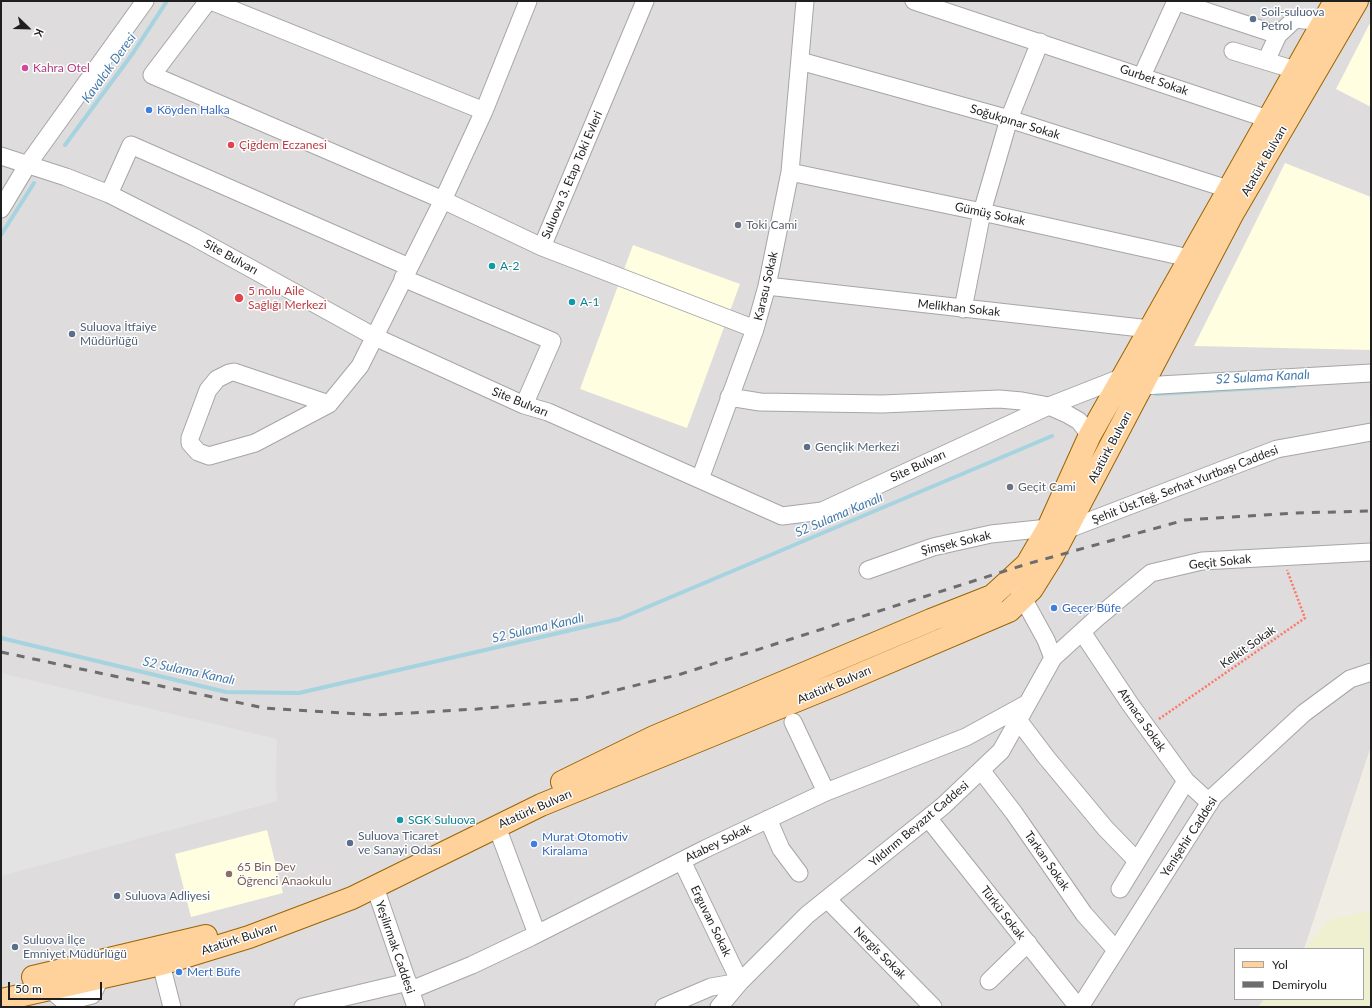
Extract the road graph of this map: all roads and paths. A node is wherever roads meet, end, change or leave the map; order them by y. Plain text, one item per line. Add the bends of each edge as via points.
1 (145, 1) edge
2 (209, 1) edge
3 (528, 1) edge
4 (645, 1) edge
5 (805, 1) edge
6 (914, 1) edge
7 (1176, 1) edge
8 (1335, 1) edge
9 (1357, 1) edge
10 (1323, 22) junction
11 (1278, 35) junction
12 (1040, 42) junction
13 (1233, 50) dead end
14 (800, 61) junction
15 (1266, 61) junction
16 (1295, 70) junction
17 (1142, 76) junction
18 (484, 111) junction
19 (1008, 119) junction
20 (1268, 119) junction
21 (1, 156) edge
22 (28, 164) junction
23 (790, 172) junction
24 (1228, 189) junction
25 (109, 194) junction
26 (443, 200) junction
27 (1, 209) edge
28 (982, 212) junction
29 (542, 247) junction
30 (1190, 258) junction
31 (406, 272) junction
32 (767, 286) junction
33 (963, 309) junction
34 (1150, 329) junction
35 (755, 330) junction
36 (375, 337) junction
37 (1371, 372) edge
38 (1132, 382) junction
39 (729, 397) junction
40 (329, 404) junction
41 (524, 405) junction
42 (1049, 406) junction
43 (1371, 432) edge
44 (1090, 435) junction
45 (700, 479) junction
46 (1057, 529) junction
47 (1371, 552) edge
48 (1282, 557) junction
49 (1027, 564) junction
50 (868, 570) dead end
51 (1022, 598) junction
52 (1082, 632) junction
53 (1053, 658) junction
54 (1371, 672) edge
55 (1028, 703) junction
56 (1018, 720) junction
57 (794, 722) dead end
58 (1147, 728) junction
59 (981, 770) junction
60 (1186, 781) junction
61 (826, 792) junction
62 (1210, 803) junction
63 (928, 818) junction
64 (768, 819) junction
65 (497, 827) junction
66 (682, 861) junction
67 (1137, 861) junction
68 (799, 873) dead end
69 (372, 881) junction
70 (1120, 889) dead end
71 (827, 900) junction
72 (536, 934) junction
73 (1028, 944) junction
74 (1116, 950) junction
75 (160, 964) junction
76 (989, 981) dead end
77 (740, 982) junction
78 (1, 984) edge
79 (409, 986) junction
80 (1, 1000) edge
81 (172, 1007) edge
82 (303, 1007) edge
83 (416, 1007) edge
84 (664, 1007) edge
85 (719, 1007) edge
86 (933, 1007) edge
87 (1079, 1007) edge

1 - 22 street
2 - 18 street
2 - 26 street, Suluova 3. Etap Toki Evleri via 152,75
3 - 18 street
4 - 29 street, Suluova 3. Etap Toki Evleri
5 - 14 street, Karasu Sokak
6 - 12 street, Gurbet Sokak
7 - 11 street
7 - 17 street
8 - 10 main road, Atatürk Bulvarı
9 - 38 main road, Atatürk Bulvarı
10 - 11 street via 1295,19
10 - 16 main road, Atatürk Bulvarı
11 - 15 street
12 - 17 street, Gurbet Sokak
12 - 19 street
13 - 15 street
14 - 19 street, Soğukpınar Sokak
14 - 23 street, Karasu Sokak
15 - 16 street
16 - 20 main road, Atatürk Bulvarı
17 - 20 street, Gurbet Sokak
18 - 26 street
19 - 24 street, Soğukpınar Sokak
19 - 28 street
20 - 24 main road, Atatürk Bulvarı
21 - 22 street, Site Bulvarı
22 - 25 street, Site Bulvarı
22 - 27 street
23 - 28 street, Gümüş Sokak
23 - 32 street, Karasu Sokak
24 - 30 main road, Atatürk Bulvarı
25 - 31 street via 131,145
25 - 36 street, Site Bulvarı via 194,237
26 - 29 street, Suluova 3. Etap Toki Evleri
26 - 31 street
28 - 30 street, Gümüş Sokak
28 - 33 street
29 - 35 street
30 - 34 main road, Atatürk Bulvarı
31 - 36 street
31 - 41 street via 552,341
32 - 33 street, Melikhan Sokak
32 - 35 street, Karasu Sokak
33 - 34 street, Melikhan Sokak
34 - 38 main road, Atatürk Bulvarı
35 - 39 street, Karasu Sokak
36 - 40 street via 360,366
36 - 41 street, Site Bulvarı
37 - 38 street, Site Bulvarı
38 - 42 street, Site Bulvarı
38 - 44 main road, Atatürk Bulvarı
38 - 46 main road, Atatürk Bulvarı
39 - 42 street via 760,402 882,404 999,399
39 - 45 street, Karasu Sokak
40 - 40 street via 255,443 209,456 198,452 190,443 208,390 217,379 229,373 234,372
41 - 45 street, Site Bulvarı via 548,412
42 - 44 street via 1079,421
42 - 45 street, Site Bulvarı via 822,511 782,516
43 - 46 street, Şehit Üst.Teğ. Serhat Yurtbaşı Caddesi via 1277,450
44 - 46 main road, Atatürk Bulvarı
46 - 49 main road, Atatürk Bulvarı
46 - 50 street, Şimşek Sokak via 991,534 933,547
46 - 51 main road, Atatürk Bulvarı via 1032,589
47 - 48 street, Geçit Sokak
48 - 52 street, Geçit Sokak via 1202,561 1151,573
48 - 58 path, Kelkit Sokak via 1305,618
49 - 51 street via 1018,588
49 - 69 main road, Atatürk Bulvarı via 992,596 654,737
51 - 53 street via 1046,640
51 - 65 main road, Atatürk Bulvarı via 1010,611 541,805
52 - 53 street, Geçit Sokak
52 - 58 street, Atmaca Sokak
53 - 55 street, Yıldırım Beyazıt Caddesi
54 - 62 street, Yenişehir Caddesi via 1350,679 1304,713 1214,796
55 - 56 street, Yıldırım Beyazıt Caddesi
55 - 61 street, Atabey Sokak via 966,737
56 - 59 street, Yıldırım Beyazıt Caddesi via 1001,751
56 - 67 street via 1105,828
57 - 61 street
58 - 60 street, Atmaca Sokak
59 - 63 street, Yıldırım Beyazıt Caddesi
59 - 74 street, Tarkan Sokak via 1084,914
60 - 62 street, Atmaca Sokak
60 - 67 street
61 - 64 street, Atabey Sokak
62 - 74 street, Yenişehir Caddesi
63 - 71 street, Yıldırım Beyazıt Caddesi
63 - 73 street, Türkü Sokak
64 - 66 street, Atabey Sokak
64 - 68 street via 781,849
65 - 69 main road, Atatürk Bulvarı
65 - 72 street
66 - 72 street, Atabey Sokak
66 - 77 street, Erguvan Sokak
67 - 70 street
69 - 75 main road, Atatürk Bulvarı via 352,898 249,937
69 - 78 main road, Atatürk Bulvarı via 246,926
69 - 79 street, Yeşilırmak Caddesi
71 - 77 street, Yıldırım Beyazıt Caddesi via 808,915
71 - 86 street, Nergis Sokak
72 - 79 street, Atabey Sokak via 472,965
73 - 76 street
73 - 87 street, Türkü Sokak
74 - 87 street, Yenişehir Caddesi
75 - 80 main road, Atatürk Bulvarı
75 - 81 street
77 - 84 street via 711,987
77 - 85 street, Yıldırım Beyazıt Caddesi
79 - 82 street, Atabey Sokak
79 - 83 street, Yeşilırmak Caddesi

